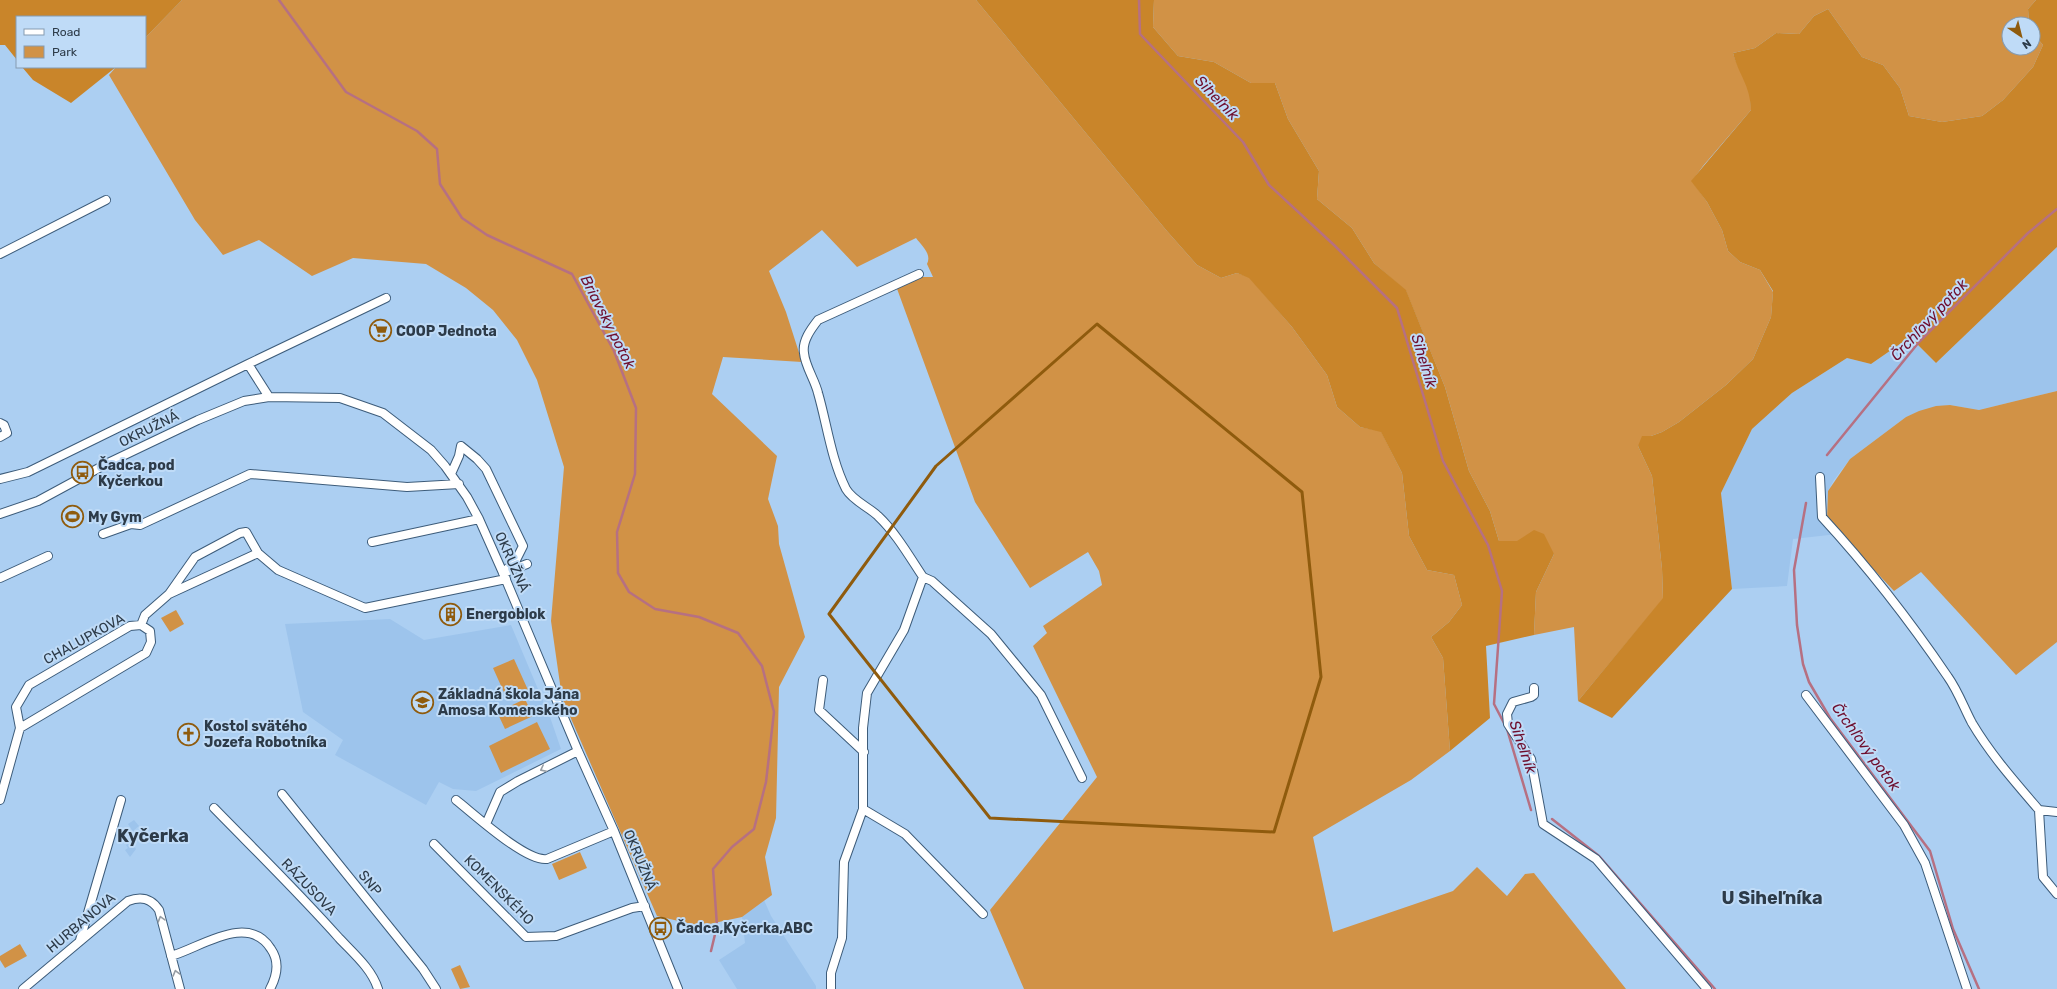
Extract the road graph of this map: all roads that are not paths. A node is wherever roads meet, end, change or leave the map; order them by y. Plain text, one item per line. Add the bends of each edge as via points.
1 (106, 200) dead end
2 (0, 254) edge
3 (919, 274) dead end
4 (386, 298) dead end
5 (248, 364) junction
6 (269, 397) junction
7 (0, 423) edge
8 (0, 437) edge
9 (451, 474) junction
10 (1820, 477) dead end
11 (0, 479) edge
12 (459, 484) junction
13 (0, 514) edge
14 (479, 519) junction
15 (104, 534) dead end
16 (372, 542) dead end
17 (258, 553) junction
18 (48, 556) dead end
19 (527, 564) dead end
20 (504, 576) junction
21 (923, 577) junction
22 (0, 578) edge
23 (169, 594) junction
24 (141, 625) junction
25 (823, 680) dead end
26 (1534, 688) dead end
27 (1806, 695) dead end
28 (20, 728) junction
29 (578, 751) junction
30 (864, 752) junction
31 (1082, 778) dead end
32 (282, 794) dead end
33 (0, 800) edge
34 (121, 800) dead end
35 (456, 800) dead end
36 (214, 808) dead end
37 (863, 809) junction
38 (2039, 810) junction
39 (2057, 812) edge
40 (486, 824) junction
41 (614, 831) junction
42 (434, 844) dead end
43 (2057, 894) edge
44 (645, 906) junction
45 (983, 914) dead end
46 (80, 940) junction
47 (171, 956) junction
48 (23, 989) edge
49 (180, 989) edge
50 (270, 989) edge
51 (378, 989) edge
52 (436, 989) edge
53 (678, 989) edge
54 (831, 989) edge
55 (1707, 989) edge
56 (1967, 989) edge

1 - 2 street
3 - 21 street via 818,320 805,341 804,353 818,392 834,457 847,490 890,528
4 - 5 street, OKRUŽNÁ
5 - 6 street
5 - 11 street, OKRUŽNÁ via 28,472
6 - 9 street, OKRUŽNÁ via 340,398 383,413 431,450
6 - 13 street, OKRUŽNÁ via 244,401 209,414 110,462 38,501
7 - 8 street via 4,425 7,433
9 - 12 street, OKRUŽNÁ
9 - 20 street via 461,446 486,469 523,546
10 - 38 street via 1822,517 1910,623 1949,679 1972,723 2000,765
12 - 14 street, OKRUŽNÁ
12 - 15 street via 407,487 250,474 140,525 131,524
14 - 16 street
14 - 20 street, OKRUŽNÁ
17 - 20 street via 278,570 365,608
17 - 23 street
17 - 23 street via 246,532 240,533 195,557
18 - 22 street
19 - 20 street
20 - 29 street, OKRUŽNÁ
21 - 30 street via 904,630 868,693 863,728
21 - 31 street via 932,580 991,634 1029,679 1041,695
23 - 24 street via 145,615
24 - 28 street, CHALUPKOVA via 130,626 30,685 16,707
24 - 28 street, CHALUPKOVA via 150,631 151,642 146,653
25 - 30 street via 819,710
26 - 55 street via 1534,695 1531,698 1513,702 1508,710 1507,719 1510,729 1531,759 1543,824 1596,859
27 - 56 street via 1904,825 1925,863
28 - 33 street, CHALUPKOVA
29 -> 40 street via 500,792
29 - 41 street, OKRUŽNÁ
30 - 37 street
32 - 52 street, SNP
34 - 46 street
35 - 40 street
36 - 51 street, RÁZUSOVA via 319,916 366,968
37 - 45 street via 906,834
37 - 54 street via 844,862 842,938 831,973
38 - 39 street
38 - 43 street via 2043,877
40 - 41 street via 518,849 542,860
41 - 44 street, OKRUŽNÁ
42 - 44 street, KOMENSKÉHO via 526,937 556,936 632,908
44 - 53 street, OKRUŽNÁ
47 -> 46 street, HURBANOVA via 159,910 151,901 141,898 128,901
46 - 48 street, HURBANOVA
49 -> 47 street, HURBANOVA
47 - 50 street via 224,934 254,935 265,941 275,956 276,972

